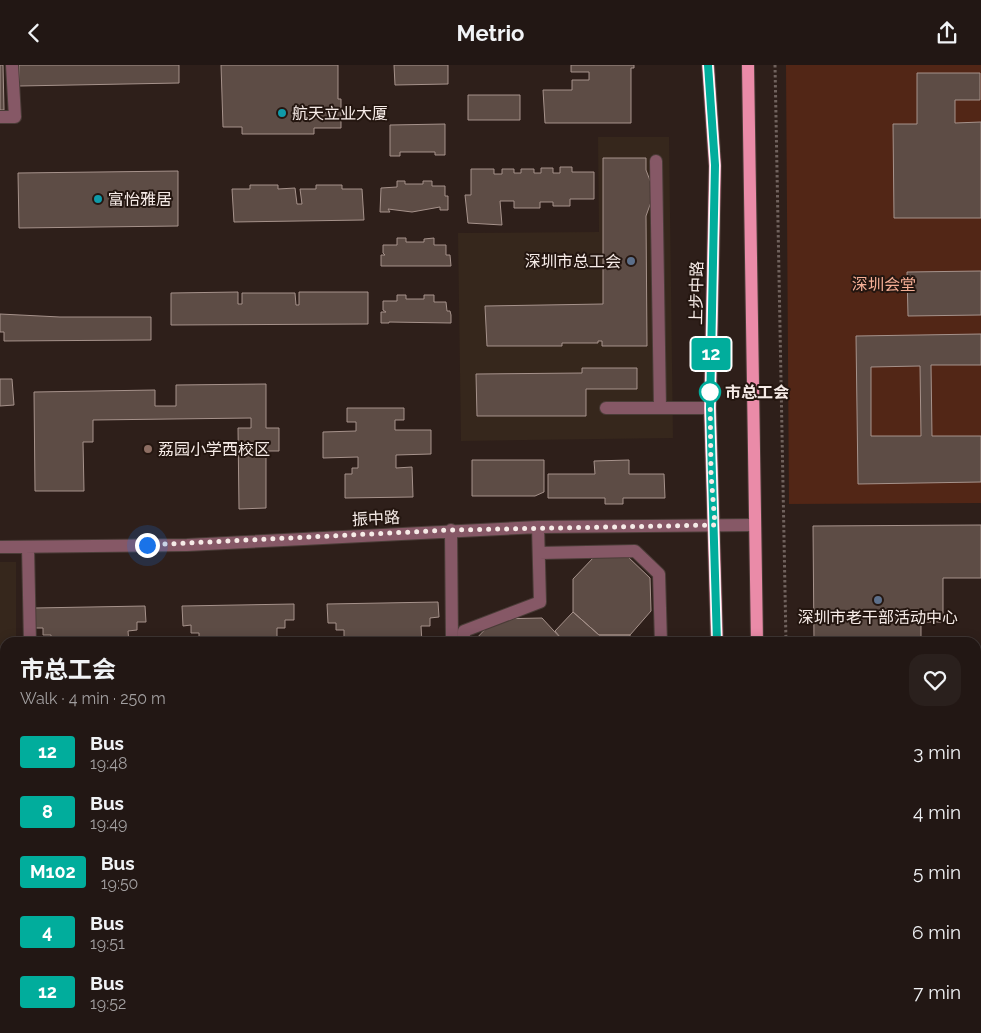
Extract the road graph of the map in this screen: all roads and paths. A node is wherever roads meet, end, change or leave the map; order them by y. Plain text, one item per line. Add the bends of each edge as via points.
1 (12, 65) edge
2 (708, 65) edge
3 (748, 65) edge
4 (775, 65) edge
5 (0, 117) edge
6 (656, 161) dead end
7 (606, 407) dead end
8 (660, 407) junction
9 (710, 408) junction
10 (715, 525) junction
11 (754, 525) junction
12 (538, 527) junction
13 (451, 530) junction
14 (0, 547) edge
15 (28, 547) junction
16 (539, 553) junction
17 (30, 637) edge
18 (452, 637) edge
19 (464, 637) edge
20 (661, 637) edge
21 (717, 637) edge
22 (757, 637) edge
23 (786, 637) edge

1 - 5 street via 15,117
2 - 9 main road, 上步中路 via 715,165
3 - 11 main road
4 - 23 path
6 - 8 street
7 - 8 street
8 - 9 street
9 - 10 main road, 上步中路
10 - 11 street, 振中路
10 - 12 street, 振中路
10 - 21 main road, 上步中路
11 - 22 main road
12 - 13 street, 振中路
12 - 16 street
13 - 15 street, 振中路 via 186,545
13 - 18 street
14 - 15 street, 振中路
15 - 17 street
16 - 19 street via 540,602 464,631
16 - 20 street via 635,551 659,575

